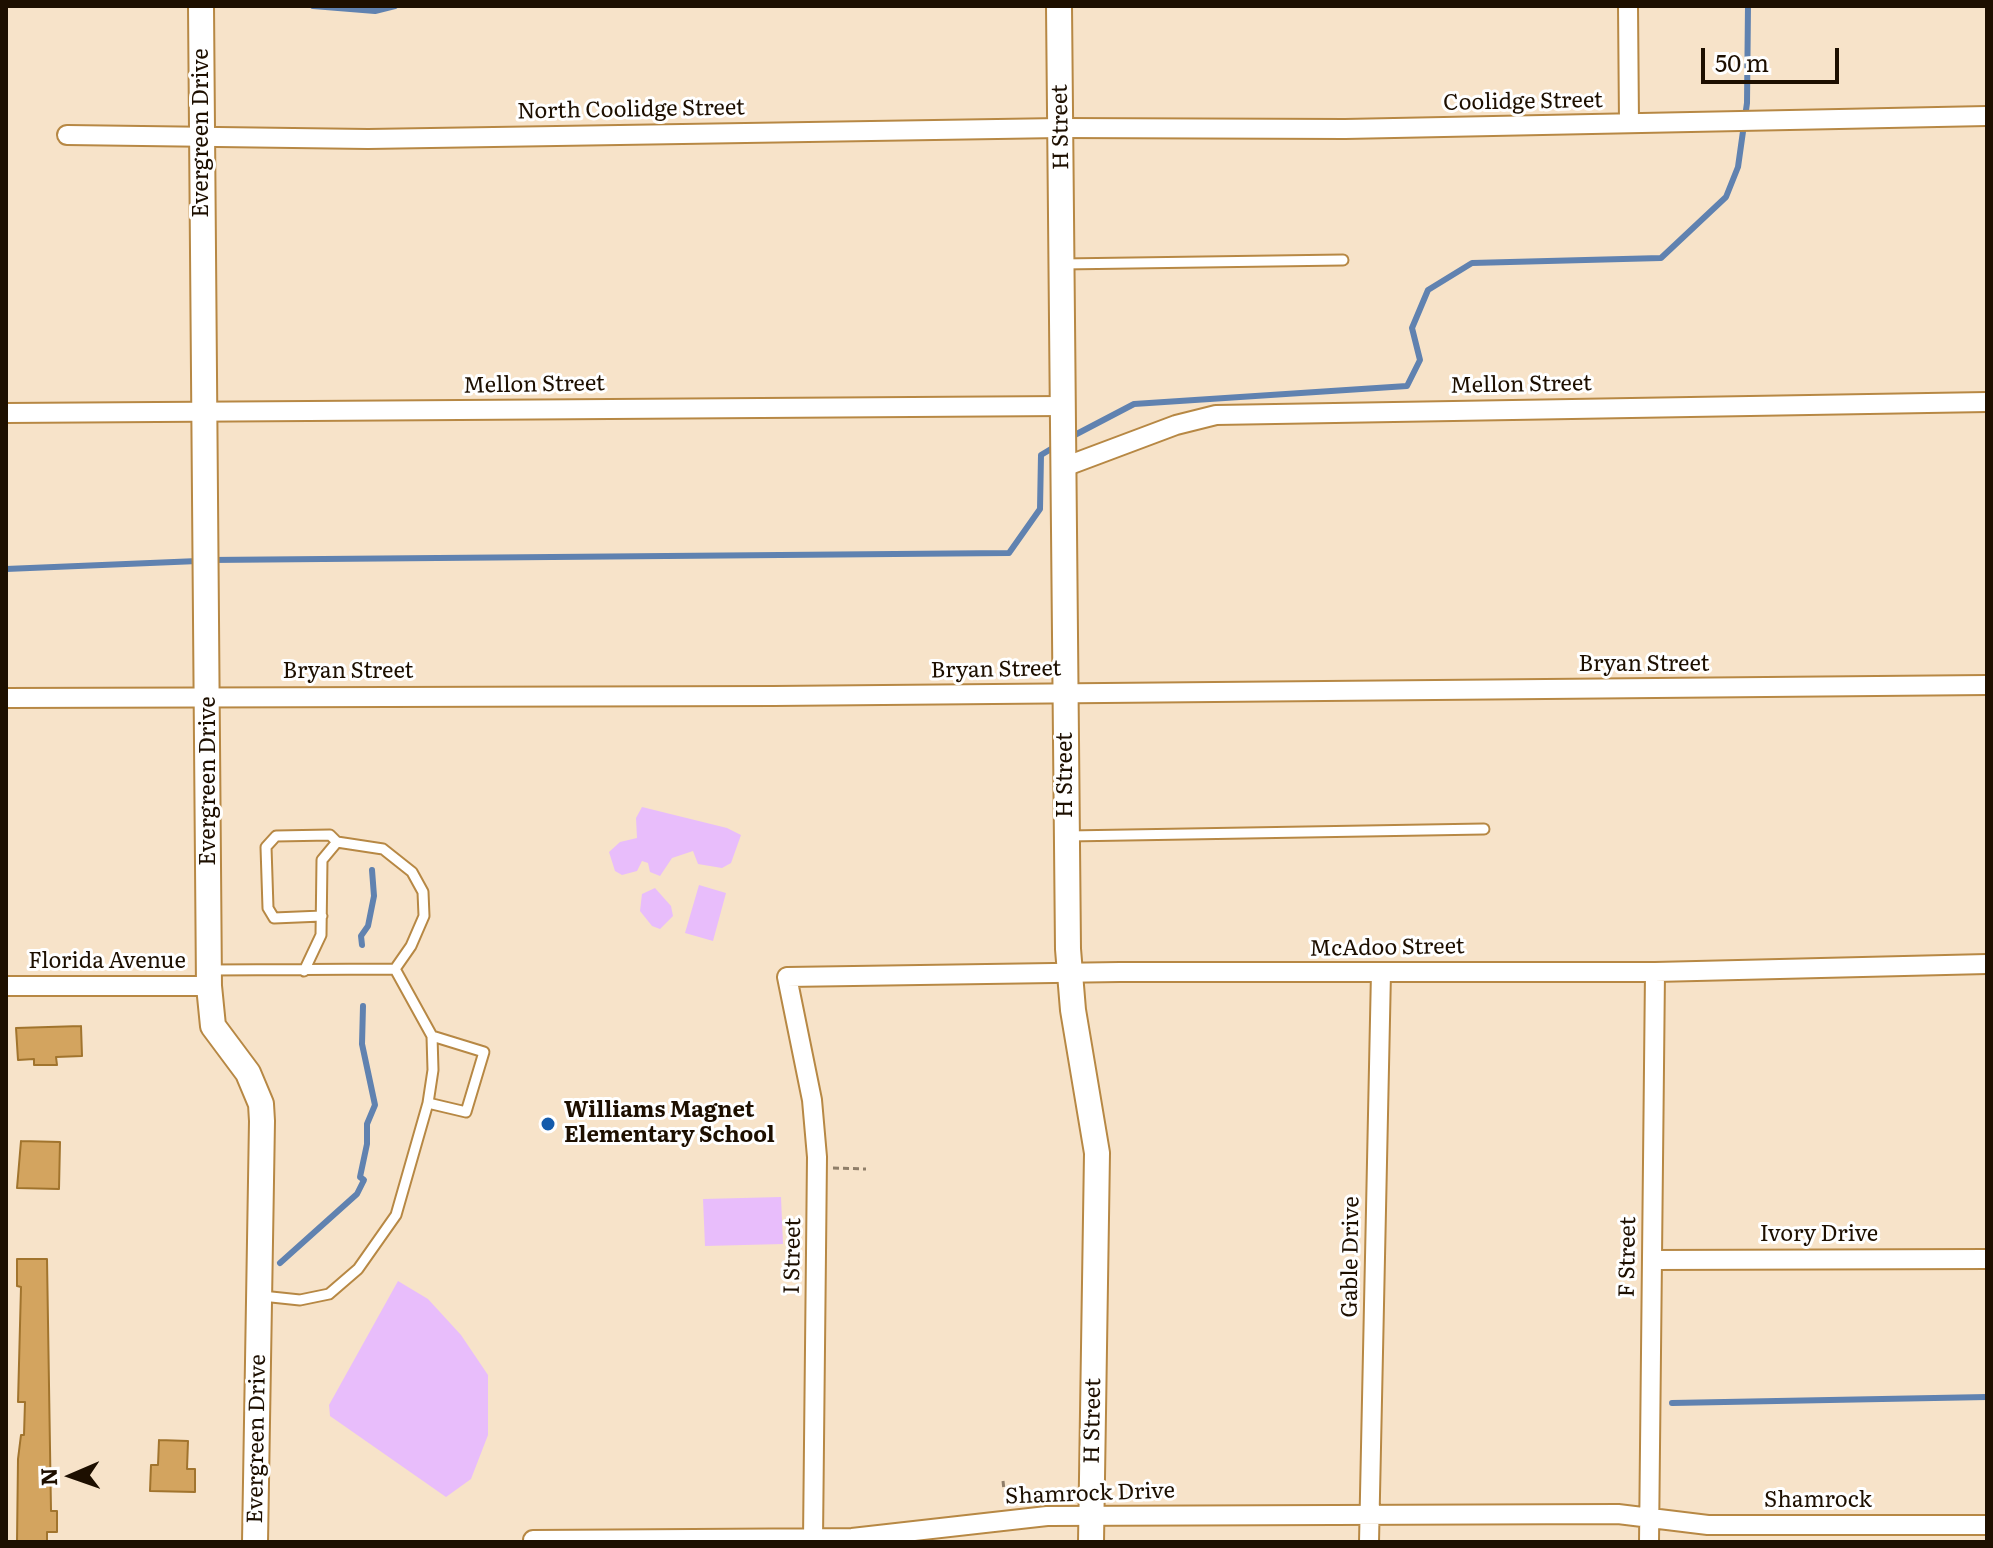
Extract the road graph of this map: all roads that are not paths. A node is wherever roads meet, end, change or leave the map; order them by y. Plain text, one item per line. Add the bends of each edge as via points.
1 (201, 6) edge
2 (1059, 6) edge
3 (1628, 6) edge
4 (1987, 116) edge
5 (1629, 123) junction
6 (1060, 128) junction
7 (67, 135) dead end
8 (202, 138) junction
9 (1343, 260) dead end
10 (1062, 264) junction
11 (1987, 402) edge
12 (1063, 412) junction
13 (6, 413) edge
14 (204, 413) junction
15 (1064, 460) junction
16 (1987, 685) edge
17 (1066, 693) junction
18 (208, 697) junction
19 (6, 698) edge
20 (1484, 829) dead end
21 (1067, 836) junction
22 (337, 842) junction
23 (322, 916) junction
24 (1987, 964) edge
25 (395, 969) junction
26 (304, 971) junction
27 (1071, 972) junction
28 (1381, 972) junction
29 (1655, 972) junction
30 (787, 977) joint
31 (209, 978) junction
32 (6, 986) edge
33 (432, 1036) junction
34 (428, 1103) junction
35 (1987, 1259) edge
36 (1652, 1260) junction
37 (258, 1296) junction
38 (1091, 1515) junction
39 (1370, 1516) junction
40 (1649, 1520) junction
41 (1987, 1525) edge
42 (813, 1539) junction
43 (533, 1540) edge
44 (255, 1542) edge
45 (1091, 1542) edge
46 (1369, 1542) edge
47 (1649, 1542) edge

1 - 8 street, Evergreen Drive
2 - 6 street, H Street
3 - 5 street
4 - 5 street, Coolidge Street
5 - 6 street, Coolidge Street
6 - 8 street, North Coolidge Street
6 - 10 street, H Street
7 - 8 street, North Coolidge Street
8 - 14 street, Evergreen Drive
9 - 10 lane
10 - 12 street, H Street
11 - 15 street, Mellon Street via 1216,415
12 - 14 street, Mellon Street
12 - 15 street, H Street
13 - 14 street, Mellon Street
14 - 18 street, Evergreen Drive
15 - 17 street, H Street
16 - 17 street, Bryan Street
17 - 18 street, Bryan Street
17 - 21 street, H Street
18 - 19 street, Bryan Street
18 - 31 street, Evergreen Drive
20 - 21 lane
21 - 27 street, H Street
22 - 23 lane via 322,860
22 - 23 lane via 330,835 276,836 266,847 268,908 274,918
22 - 25 lane via 383,849 412,872 423,892 424,916
23 - 26 lane via 321,935
24 - 29 street, McAdoo Street
25 - 26 lane
25 - 33 lane
26 - 31 lane
27 - 28 street, McAdoo Street
27 - 30 street, McAdoo Street
27 - 38 street, H Street via 1097,1153
28 - 29 street, McAdoo Street
28 - 39 street, Gable Drive
29 - 36 street, F Street
30 - 42 street, I Street via 812,1100 817,1168
31 - 32 street, Florida Avenue
31 - 37 street, Evergreen Drive via 213,1026 248,1073 261,1104
33 - 34 lane
33 - 34 lane via 484,1052 466,1112
34 - 37 lane via 396,1215 358,1269 318,1297
35 - 36 street, Ivory Drive
36 - 40 street, F Street
37 - 44 street, Evergreen Drive
38 - 39 street, Shamrock Drive
38 - 42 street, Shamrock Drive
38 - 45 street, H Street
39 - 40 street, Shamrock Drive via 1618,1514
39 - 46 street, Gable Drive
40 - 41 street, Shamrock via 1708,1525
40 - 47 street, F Street
42 - 43 street, Shamrock Drive

